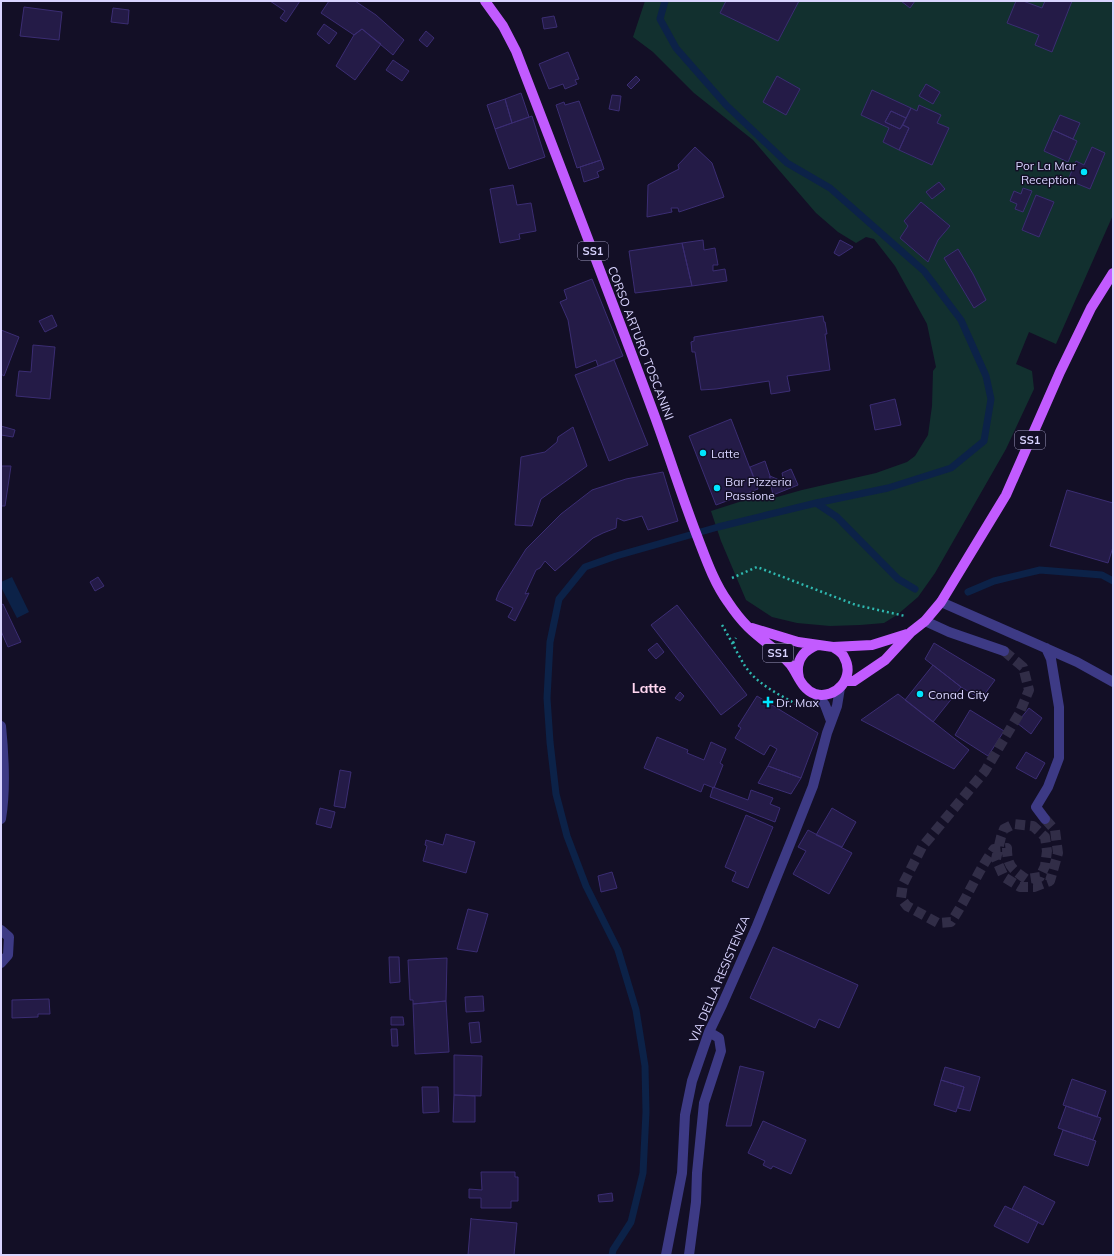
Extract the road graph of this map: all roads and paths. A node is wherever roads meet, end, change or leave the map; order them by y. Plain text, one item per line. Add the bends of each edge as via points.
1 (485, 1) edge
2 (1113, 273) edge
3 (731, 579) dead end
4 (941, 602) junction
5 (925, 621) junction
6 (748, 627) junction
7 (911, 632) junction
8 (732, 643) dead end
9 (817, 645) junction
10 (833, 647) junction
11 (1046, 648) junction
12 (1004, 652) tunnel mouth
13 (1113, 682) edge
14 (802, 684) junction
15 (842, 685) junction
16 (816, 694) junction
17 (798, 705) dead end
18 (831, 721) junction
19 (1, 726) edge
20 (1045, 818) tunnel mouth
21 (1, 819) edge
22 (1, 930) edge
23 (1, 963) edge
24 (709, 1032) junction
25 (666, 1255) edge
26 (689, 1255) edge

1 - 6 main road, CORSO ARTURO TOSCANINI / SS1 via 503,26 516,51 632,355 708,566 728,603
2 - 4 main road, SS1 via 1091,308 1060,372 1006,495
3 - 5 path via 757,567 856,605
4 - 5 main road, SS1
4 - 11 street
5 - 7 main road, SS1
5 - 12 street
6 - 9 main road, SS1
6 - 14 main road, CORSO ARTURO TOSCANINI / SS1 via 790,664
7 - 10 main road, SS1 via 872,645
7 - 15 main road, SS1 via 885,660 854,682
8 - 17 path via 755,677
9 - 10 main road, SS1
9 - 14 main road via 806,651 799,661 798,677
10 - 15 main road via 846,661 848,674
11 - 13 street
11 - 20 street via 1051,659 1059,707 1059,758 1048,787 1036,808
14 - 16 main road, CORSO ARTURO TOSCANINI / SS1
15 - 16 main road, SS1 via 833,693
15 - 18 street, VIA DELLA RESISTENZA
16 - 18 street via 825,705
18 - 24 street, VIA DELLA RESISTENZA via 813,786
19 - 21 street via 4,761
22 - 23 street via 9,937 8,955
24 - 25 street, VIA DELLA RESISTENZA via 692,1081 685,1115 682,1173
24 - 26 street via 719,1038 722,1051 704,1103

